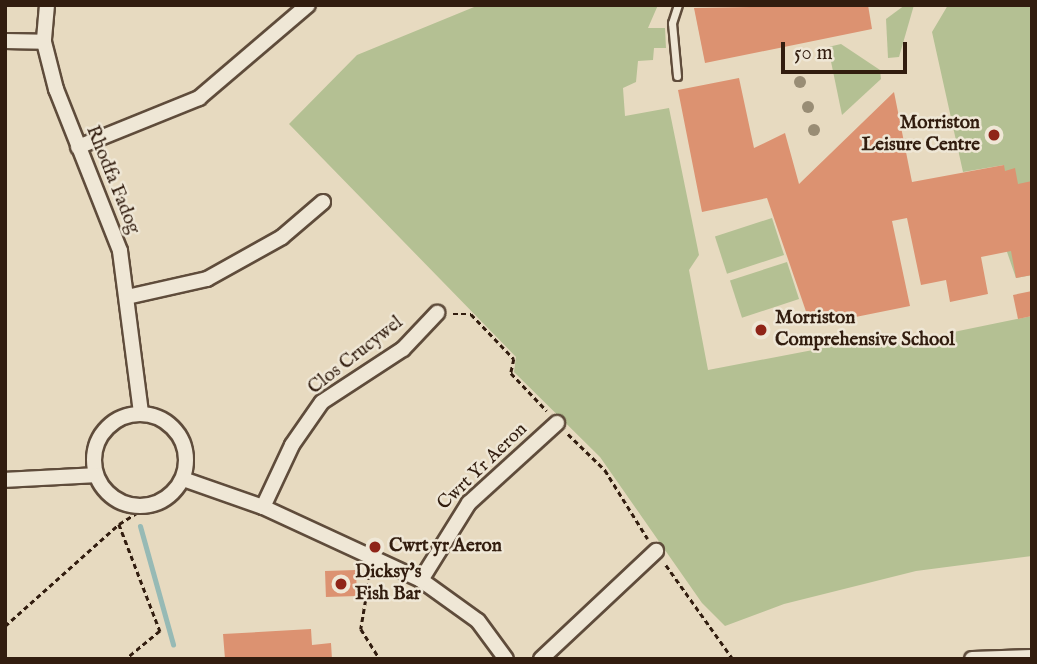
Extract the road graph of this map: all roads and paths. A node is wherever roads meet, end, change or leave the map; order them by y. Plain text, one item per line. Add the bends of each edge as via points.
1 (47, 5) edge
2 (308, 5) edge
3 (678, 5) edge
4 (5, 41) edge
5 (44, 42) junction
6 (677, 76) dead end
7 (78, 147) junction
8 (323, 202) dead end
9 (127, 297) junction
10 (437, 313) joint
11 (141, 413) junction
12 (557, 423) junction
13 (96, 475) junction
14 (183, 479) junction
15 (5, 480) edge
16 (148, 506) junction
17 (263, 507) junction
18 (119, 524) junction
19 (656, 551) junction
20 (366, 555) junction
21 (421, 580) junction
22 (5, 626) edge
23 (1032, 657) edge
24 (1015, 658) edge
25 (126, 659) edge
26 (380, 659) edge
27 (506, 659) edge
28 (541, 659) edge
29 (733, 659) edge
30 (972, 659) edge

1 - 5 street, Rhodfa Fadog
2 - 7 street via 199,99
3 - 6 lane via 672,23
4 - 5 street
5 - 7 street, Rhodfa Fadog
7 - 9 street, Rhodfa Fadog via 112,225
8 - 9 street via 282,237 207,279
9 - 11 street, Rhodfa Fadog
10 - 12 path via 471,314 514,359 511,373
10 - 17 street, Clos Crucywel via 403,349 322,402 292,445
11 - 13 street via 122,416 98,438
11 - 14 street via 171,425 183,440
12 - 19 path via 605,470
12 - 21 street, Cwrt Yr Aeron via 469,503
13 - 15 street
13 - 16 street via 111,497
14 - 16 street via 173,493
14 - 17 street
16 - 18 path
17 - 20 street
18 - 22 path
18 - 25 path via 160,631
19 - 28 street
19 - 29 path
20 - 21 street
20 - 26 path via 373,587 361,629
21 - 27 street via 478,621
23 - 24 street
24 - 30 street

